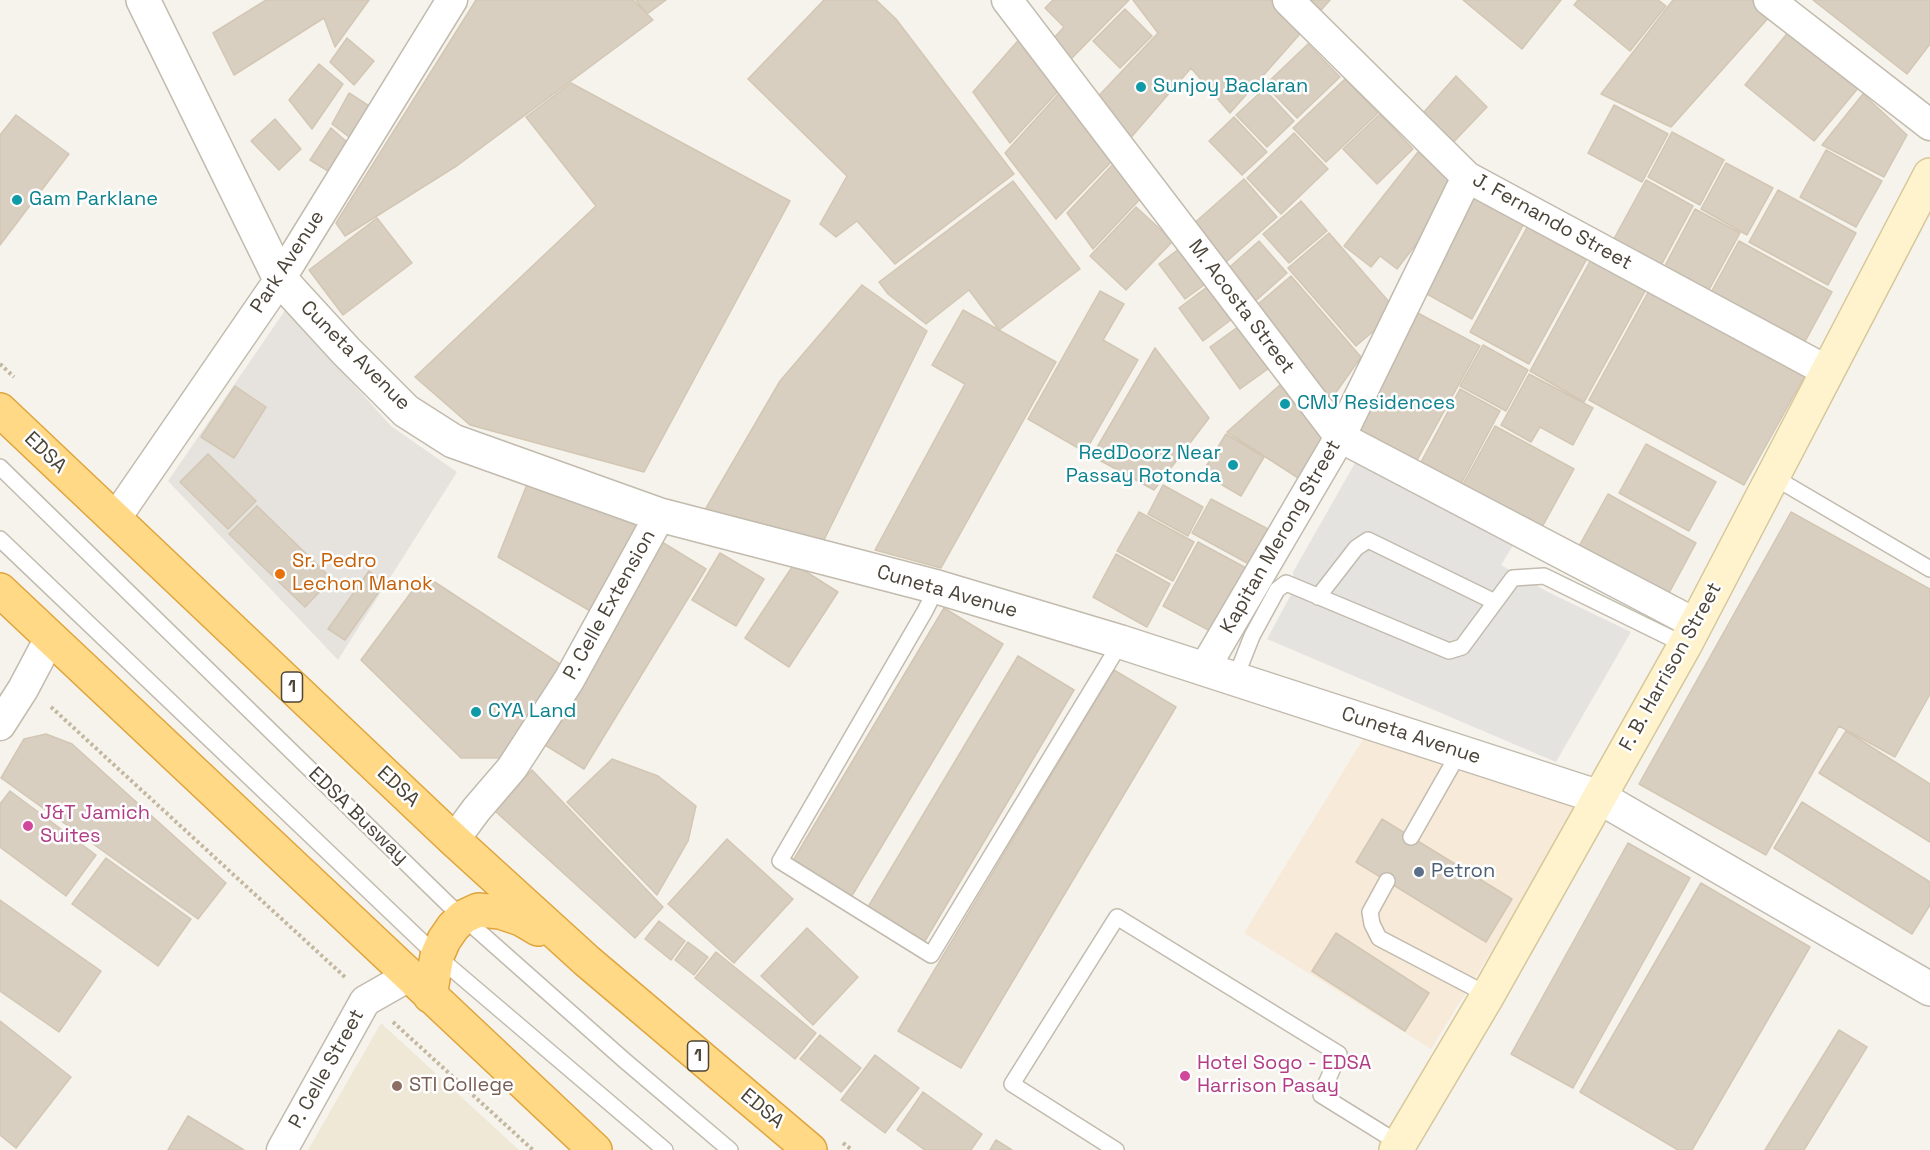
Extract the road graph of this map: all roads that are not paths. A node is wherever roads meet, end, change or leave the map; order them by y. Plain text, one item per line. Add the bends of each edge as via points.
1 (143, 0) edge
2 (453, 0) edge
3 (1007, 0) edge
4 (1288, 0) edge
5 (1769, 0) edge
6 (1930, 125) edge
7 (1467, 177) junction
8 (1926, 194) edge
9 (280, 279) junction
10 (1827, 371) junction
11 (0, 410) edge
12 (1340, 437) junction
13 (0, 467) edge
14 (1772, 476) junction
15 (660, 515) junction
16 (115, 519) junction
17 (0, 539) edge
18 (1930, 569) edge
19 (937, 587) junction
20 (0, 590) edge
21 (1318, 597) junction
22 (1495, 602) junction
23 (1690, 634) junction
24 (50, 638) junction
25 (1121, 642) junction
26 (1204, 669) junction
27 (1235, 679) junction
28 (0, 725) edge
29 (1460, 752) junction
30 (1599, 796) junction
31 (1411, 837) dead end
32 (454, 840) junction
33 (1387, 881) dead end
34 (463, 917) junction
35 (437, 956) junction
36 (587, 962) junction
37 (419, 986) junction
38 (1930, 989) edge
39 (1488, 995) junction
40 (1398, 1147) edge
41 (282, 1150) edge
42 (594, 1150) edge
43 (665, 1150) edge
44 (730, 1150) edge
45 (810, 1150) edge
46 (1116, 1150) edge

1 - 9 street, Cuneta Avenue
2 - 9 street, Park Avenue
3 - 12 street, M. Acosta Street
4 - 7 street, J. Fernando Street
5 - 6 street
7 - 10 street, J. Fernando Street
7 - 12 street, Kapitan Merong Street
8 - 10 main road, F. B. Harrison Street
9 - 15 street, Cuneta Avenue via 406,411 453,441
9 - 16 street, Park Avenue
10 - 14 main road, F. B. Harrison Street
11 - 16 highway, EDSA / 1
12 - 23 street, M. Acosta Street
12 - 26 street, Kapitan Merong Street
13 - 34 lane, EDSA Busway
14 - 18 lane
14 - 23 main road, F. B. Harrison Street
15 - 19 street, Cuneta Avenue
15 - 32 street, P. Celle Extension via 569,680 512,768
16 - 32 highway, EDSA / 1
17 - 35 lane
19 - 25 street, Cuneta Avenue
19 - 25 lane via 780,861 931,955
20 - 24 highway
21 - 22 lane via 1449,651 1462,647
21 - 22 lane via 1356,548 1368,540
21 - 27 lane via 1286,583 1277,590
22 - 23 lane via 1513,578 1544,576
23 - 30 main road, F. B. Harrison Street
24 - 28 street
24 - 37 highway
25 - 26 street, Cuneta Avenue
26 - 27 street, Cuneta Avenue
27 - 29 street, Cuneta Avenue
29 - 30 street, Cuneta Avenue
29 - 31 lane
30 - 38 street, Cuneta Avenue
30 - 39 main road, F. B. Harrison Street
32 - 36 highway, EDSA / 1
33 - 39 lane via 1370,912 1379,938
34 - 35 highway via 444,940
34 - 36 highway via 478,910 522,918
34 - 44 lane, EDSA Busway
35 - 37 highway
35 - 43 lane
36 - 45 highway, EDSA / 1
37 - 41 street, P. Celle Street via 365,1001
37 - 42 highway
39 - 40 main road, F. B. Harrison Street
40 - 46 lane via 1321,1095 1340,1054 1117,917 1012,1084

